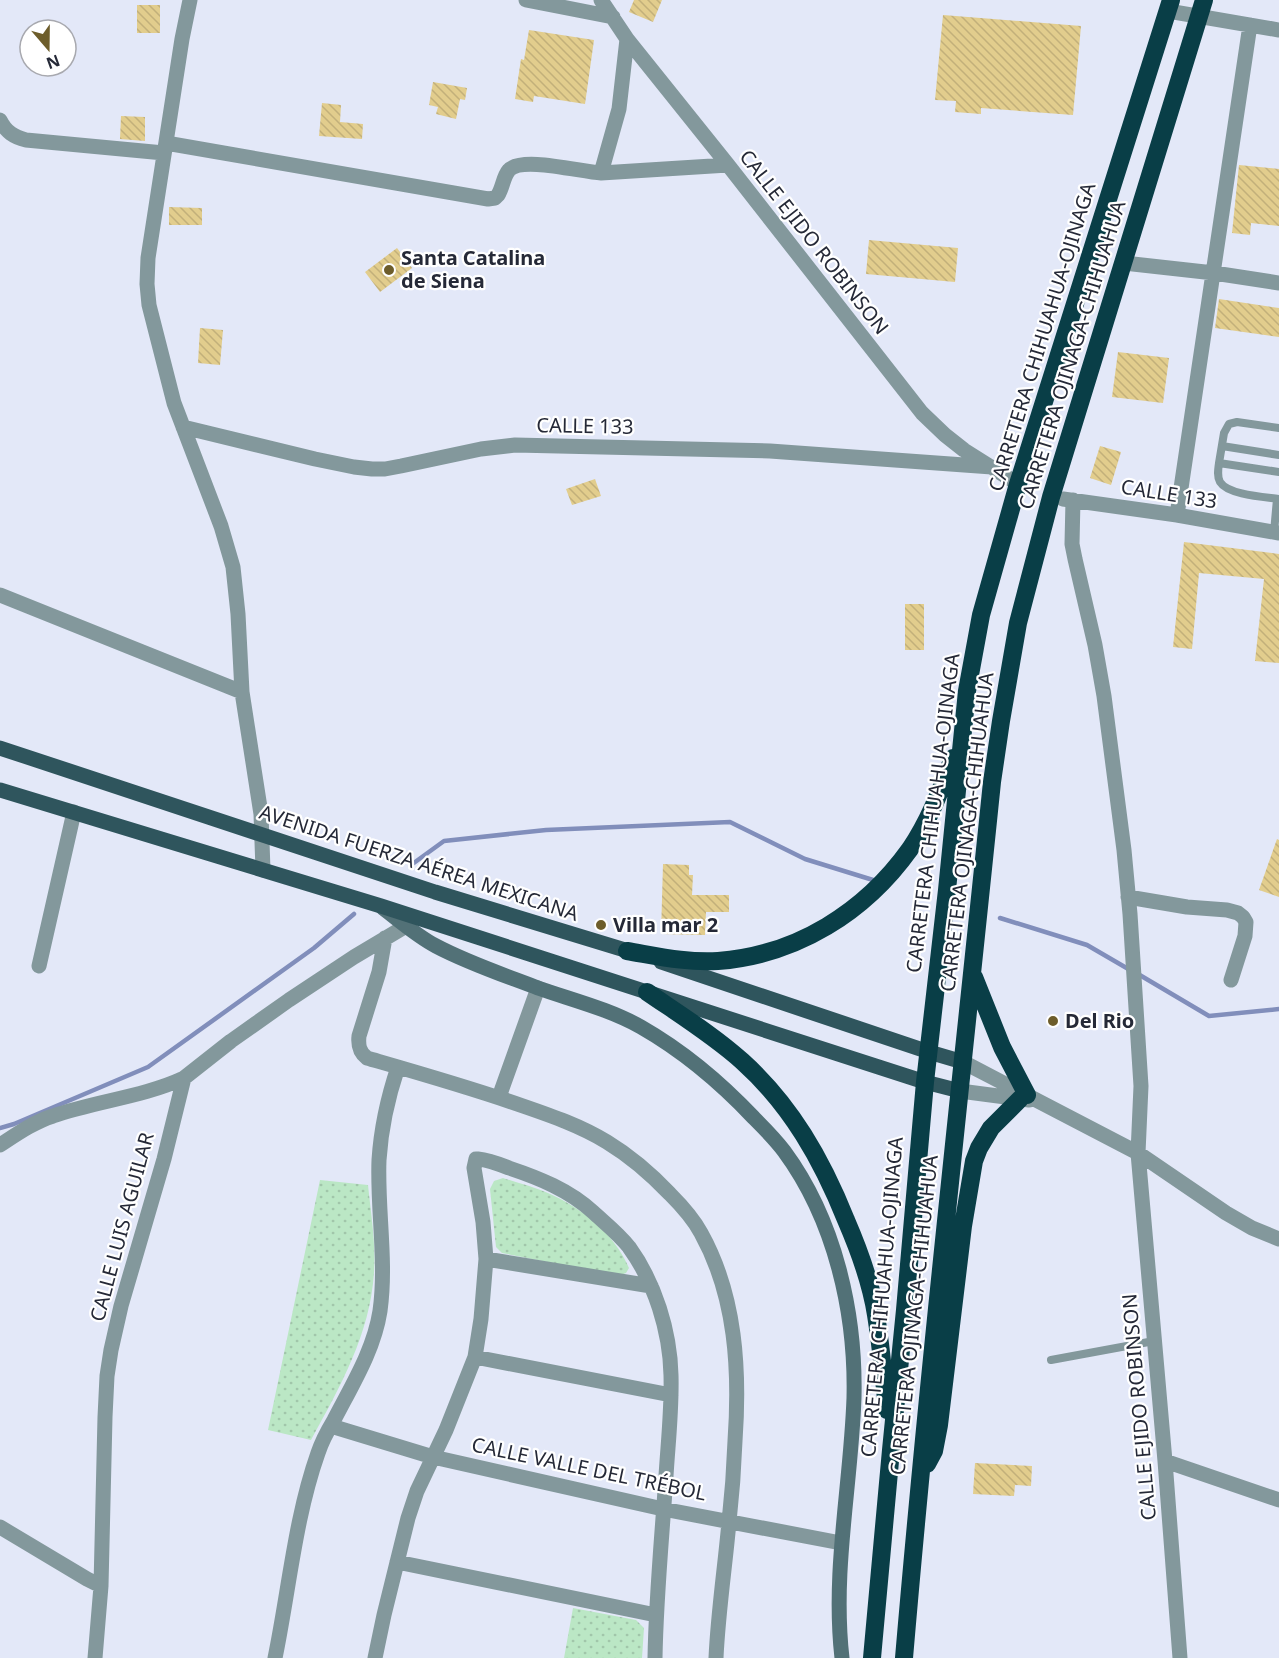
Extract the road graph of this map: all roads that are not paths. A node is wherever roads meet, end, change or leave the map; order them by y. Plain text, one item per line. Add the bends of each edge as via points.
1 (190, 0) edge
2 (526, 0) edge
3 (601, 0) edge
4 (1169, 5) edge
5 (1202, 8) edge
6 (613, 17) junction
7 (1250, 25) junction
8 (1279, 30) edge
9 (627, 39) junction
10 (0, 120) edge
11 (165, 148) junction
12 (728, 165) junction
13 (601, 173) junction
14 (1124, 263) junction
15 (1214, 273) junction
16 (1279, 283) edge
17 (183, 427) junction
18 (1279, 428) edge
19 (1221, 446) junction
20 (1279, 455) edge
21 (1219, 464) junction
22 (992, 467) junction
23 (1279, 472) edge
24 (1018, 484) junction
25 (1051, 497) junction
26 (1278, 499) edge
27 (1072, 500) junction
28 (1177, 516) junction
29 (1277, 533) edge
30 (0, 595) edge
31 (242, 692) junction
32 (962, 734) junction
33 (0, 748) edge
34 (0, 790) edge
35 (74, 812) junction
36 (261, 834) junction
37 (263, 870) junction
38 (1128, 897) junction
39 (381, 906) junction
40 (406, 926) junction
41 (385, 938) junction
42 (627, 951) junction
43 (39, 966) dead end
44 (972, 973) junction
45 (1231, 980) dead end
46 (538, 988) junction
47 (646, 992) junction
48 (929, 1052) junction
49 (963, 1062) junction
50 (398, 1067) junction
51 (184, 1078) junction
52 (925, 1082) junction
53 (960, 1091) junction
54 (499, 1097) junction
55 (1028, 1098) junction
56 (0, 1145) edge
57 (1138, 1153) junction
58 (1279, 1239) edge
59 (486, 1259) junction
60 (651, 1286) junction
61 (1154, 1341) junction
62 (475, 1357) junction
63 (1051, 1360) dead end
64 (897, 1389) junction
65 (929, 1392) junction
66 (671, 1395) junction
67 (331, 1426) junction
68 (891, 1450) junction
69 (433, 1457) junction
70 (1165, 1461) junction
71 (920, 1473) junction
72 (1279, 1500) edge
73 (663, 1509) junction
74 (729, 1520) junction
75 (0, 1527) edge
76 (841, 1543) junction
77 (397, 1562) junction
78 (101, 1586) junction
79 (656, 1615) junction
80 (95, 1658) edge
81 (275, 1658) edge
82 (375, 1658) edge
83 (655, 1658) edge
84 (716, 1658) edge
85 (842, 1658) edge
86 (872, 1658) edge
87 (904, 1658) edge
88 (1180, 1658) edge

1 - 11 street
2 - 6 street
3 - 6 street, CALLE EJIDO ROBINSON
4 - 5 street
4 - 24 highway, CARRETERA CHIHUAHUA-OJINAGA
5 - 7 street
5 - 14 highway, CARRETERA OJINAGA-CHIHUAHUA
6 - 9 street, CALLE EJIDO ROBINSON
7 - 8 street
7 - 15 street
9 - 12 street, CALLE EJIDO ROBINSON
9 - 13 street via 619,109
10 - 11 street via 16,138 26,141
11 - 13 street via 483,199 498,195 508,171 519,164
11 - 17 street via 147,284 154,330
12 - 13 street
12 - 22 street, CALLE EJIDO ROBINSON via 922,413 964,450
14 - 15 street
14 - 25 highway, CARRETERA OJINAGA-CHIHUAHUA
15 - 16 street
15 - 28 street
17 - 22 street, CALLE 133 via 372,469 515,446 770,451
17 - 31 street via 233,567
18 - 19 lane via 1233,422 1226,428
19 - 20 lane
19 - 21 lane
21 - 23 lane
21 - 26 lane via 1218,476 1227,489
22 - 24 street, CALLE EJIDO ROBINSON
24 - 32 highway, CARRETERA CHIHUAHUA-OJINAGA via 981,615
25 - 27 street, CALLE 133
25 - 44 highway, CARRETERA OJINAGA-CHIHUAHUA via 1018,623 1001,721
26 - 29 lane
27 - 28 street, CALLE 133
27 - 38 street, CALLE EJIDO ROBINSON via 1075,560 1104,696
28 - 29 street, CALLE 133
30 - 31 street
31 - 36 street
32 - 42 highway via 929,815 911,847 875,891 842,918 794,944 719,961 673,960
32 - 48 highway, CARRETERA CHIHUAHUA-OJINAGA
33 - 36 main road, AVENIDA FUERZA AÉREA MEXICANA
34 - 35 main road
35 - 37 main road
35 - 43 street
36 - 37 street
36 - 42 main road, AVENIDA FUERZA AÉREA MEXICANA
37 - 39 main road
38 - 45 street via 1227,910 1243,917 1245,936
38 - 57 street, CALLE EJIDO ROBINSON via 1141,1086
39 - 40 street
39 - 47 main road
40 - 41 street
40 - 46 street via 471,963
41 - 50 street via 359,1036 360,1051 367,1058
41 - 51 street via 289,1000
42 - 48 main road, AVENIDA FUERZA AÉREA MEXICANA
44 - 49 highway, CARRETERA OJINAGA-CHIHUAHUA
44 - 55 highway
46 - 54 street
46 - 76 street via 616,1014 688,1058 761,1125 807,1188 826,1229 839,1272 851,1337 854,1397
47 - 52 main road
47 - 68 highway via 743,1062 790,1114 819,1159 858,1248 870,1287
48 - 49 main road, AVENIDA FUERZA AÉREA MEXICANA
48 - 52 highway, CARRETERA CHIHUAHUA-OJINAGA
49 - 53 highway, CARRETERA OJINAGA-CHIHUAHUA
49 - 55 street
50 - 54 street
50 - 67 street via 382,1126 379,1161 380,1312 366,1356
51 - 56 street via 51,1117
51 - 78 street, CALLE LUIS AGUILAR via 111,1350 105,1417
52 - 53 main road
52 - 64 highway, CARRETERA CHIHUAHUA-OJINAGA
53 - 55 street
53 - 65 highway, CARRETERA OJINAGA-CHIHUAHUA
54 - 74 street via 569,1122 636,1161 700,1231 717,1265 734,1333 736,1418
55 - 57 street
55 - 71 highway via 1000,1118 984,1138 974,1161 936,1441 930,1460
57 - 58 street via 1226,1213
57 - 61 street, CALLE EJIDO ROBINSON
59 - 60 street
59 - 60 street via 474,1168 478,1159 549,1183 587,1206 628,1246
59 - 62 street
60 - 66 street via 669,1352
61 - 63 lane
61 - 70 street, CALLE EJIDO ROBINSON
62 - 66 street
62 - 69 street
64 - 65 highway
64 - 68 highway, CARRETERA CHIHUAHUA-OJINAGA
65 - 71 highway, CARRETERA OJINAGA-CHIHUAHUA
66 - 73 street
67 - 69 street, CALLE VALLE DEL TRÉBOL
67 - 81 street via 319,1450 304,1503
68 - 86 highway, CARRETERA CHIHUAHUA-OJINAGA
69 - 73 street, CALLE VALLE DEL TRÉBOL
69 - 77 street via 417,1491
70 - 72 street
70 - 88 street, CALLE EJIDO ROBINSON
71 - 87 highway, CARRETERA OJINAGA-CHIHUAHUA
73 - 74 street, CALLE VALLE DEL TRÉBOL
73 - 79 street
74 - 76 street, CALLE VALLE DEL TRÉBOL
74 - 84 street
75 - 78 street
76 - 85 street
77 - 79 street
77 - 82 street
78 - 80 street, CALLE LUIS AGUILAR
79 - 83 street

